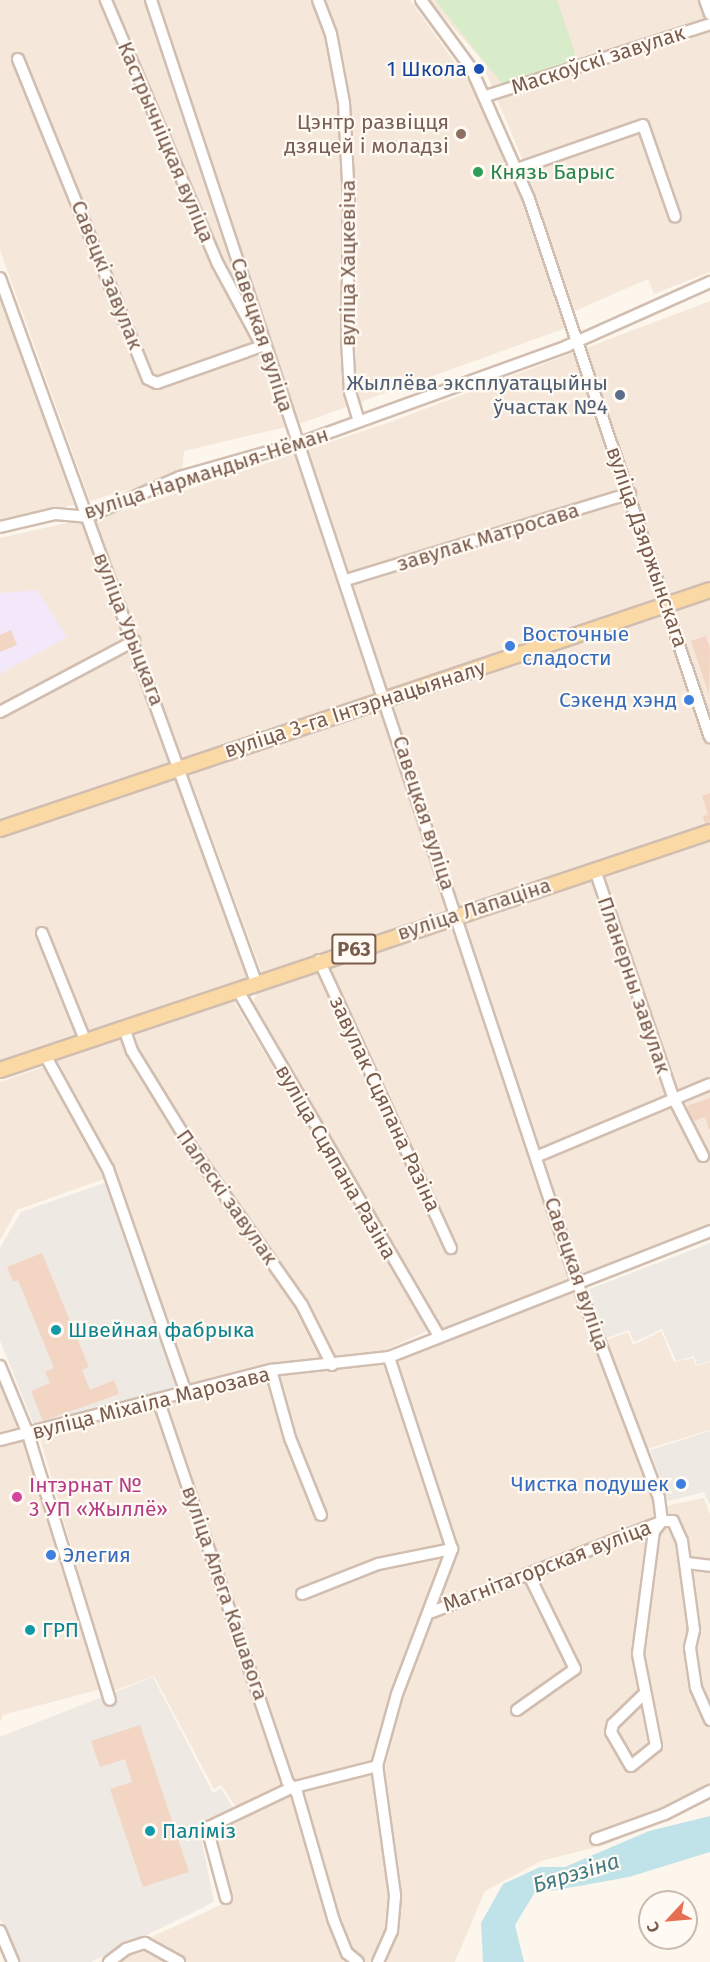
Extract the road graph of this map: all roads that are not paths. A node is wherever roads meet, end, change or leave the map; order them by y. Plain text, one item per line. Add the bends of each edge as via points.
1 (106, 0) edge
2 (151, 0) edge
3 (318, 0) edge
4 (421, 0) edge
5 (705, 0) edge
6 (710, 14) edge
7 (710, 24) edge
8 (18, 59) dead end
9 (486, 96) junction
10 (517, 169) junction
11 (675, 217) dead end
12 (0, 278) edge
13 (710, 282) edge
14 (576, 342) junction
15 (262, 345) junction
16 (359, 421) junction
17 (297, 444) junction
18 (630, 493) junction
19 (87, 517) junction
20 (0, 527) edge
21 (346, 580) junction
22 (710, 590) edge
23 (668, 604) junction
24 (134, 641) junction
25 (386, 700) junction
26 (0, 712) edge
27 (710, 737) edge
28 (180, 767) junction
29 (0, 829) edge
30 (710, 832) edge
31 (595, 870) junction
32 (458, 914) junction
33 (42, 933) dead end
34 (320, 960) junction
35 (256, 982) junction
36 (237, 989) junction
37 (124, 1028) junction
38 (85, 1040) junction
39 (45, 1054) junction
40 (0, 1070) edge
41 (710, 1084) edge
42 (674, 1099) junction
43 (538, 1156) junction
44 (703, 1156) dead end
45 (710, 1232) edge
46 (451, 1248) dead end
47 (577, 1282) junction
48 (438, 1334) junction
49 (388, 1357) junction
50 (332, 1365) junction
51 (0, 1366) edge
52 (271, 1370) junction
53 (185, 1390) junction
54 (158, 1399) junction
55 (28, 1434) junction
56 (0, 1440) edge
57 (321, 1515) dead end
58 (662, 1521) junction
59 (452, 1549) junction
60 (687, 1563) junction
61 (710, 1566) edge
62 (529, 1575) junction
63 (302, 1594) dead end
64 (432, 1611) junction
65 (645, 1693) junction
66 (110, 1701) dead end
67 (518, 1710) dead end
68 (710, 1720) edge
69 (378, 1766) junction
70 (291, 1788) junction
71 (710, 1791) edge
72 (596, 1839) dead end
73 (226, 1898) dead end
74 (0, 1931) edge
75 (115, 1960) edge
76 (13, 1962) edge
77 (179, 1962) edge
78 (358, 1962) edge
79 (378, 1962) edge

1 - 15 street, Кастрычніцкая вуліца via 217,262
2 - 15 street, Савецкая вуліца
3 - 16 street, вуліца Хацкевіча via 331,34 344,103 349,201 347,340 351,392
4 - 9 street, вуліца Дзяржынскага via 453,40
5 - 6 street
7 - 9 street, Маскоўскі завулак
8 - 15 street, Савецкі завулак via 148,379 157,383
9 - 10 street, вуліца Дзяржынскага
10 - 11 street via 643,125
10 - 14 street, вуліца Дзяржынскага
12 - 19 street, вуліца Урыцкага
13 - 14 street, вуліца Нармандыя-Нёман
14 - 16 street, вуліца Нармандыя-Нёман
14 - 18 street, вуліца Дзяржынскага
15 - 17 street, Савецкая вуліца
16 - 17 street, вуліца Нармандыя-Нёман
17 - 19 street, вуліца Нармандыя-Нёман via 180,477
17 - 21 street, Савецкая вуліца
18 - 21 street, завулак Матросава
18 - 23 street, вуліца Дзяржынскага
19 - 20 street, вуліца Нармандыя-Нёман via 55,514
19 - 24 street, вуліца Урыцкага
21 - 25 street, Савецкая вуліца
22 - 23 main road, вуліца 3-га Інтэрнацыяналу
23 - 25 main road, вуліца 3-га Інтэрнацыяналу
23 - 27 street, вуліца Дзяржынскага
24 - 26 street
24 - 28 street, вуліца Урыцкага
25 - 28 main road, вуліца 3-га Інтэрнацыяналу
25 - 32 street, Савецкая вуліца
28 - 29 main road, вуліца 3-га Інтэрнацыяналу
28 - 35 street, вуліца Урыцкага
30 - 31 main road, вуліца Лапаціна / Р63
31 - 32 main road, вуліца Лапаціна / Р63
31 - 42 street, Планерны завулак
32 - 34 main road, вуліца Лапаціна / Р63
32 - 43 street, Савецкая вуліца
33 - 38 street
34 - 35 main road, вуліца Лапаціна / Р63
34 - 46 street, завулак Сцяпана Разіна
35 - 36 main road, вуліца Лапаціна / Р63
36 - 37 main road, вуліца Лапаціна / Р63
36 - 48 street, вуліца Сцяпана Разіна
37 - 38 main road, вуліца Лапаціна / Р63
37 - 50 street, Палескі завулак via 132,1052 193,1150 302,1305
38 - 39 main road, вуліца Лапаціна / Р63
39 - 40 main road, вуліца Лапаціна / Р63
39 - 53 street via 108,1169
41 - 42 street, Планерны завулак
42 - 43 street, Планерны завулак
42 - 44 street, Планерны завулак
43 - 47 street, Савецкая вуліца
45 - 47 street, вуліца Міхаіла Марозава
47 - 48 street, вуліца Міхаіла Марозава
47 - 58 street, Савецкая вуліца via 658,1498
48 - 49 street, вуліца Міхаіла Марозава
49 - 50 street, вуліца Міхаіла Марозава
49 - 59 street
50 - 52 street, вуліца Міхаіла Марозава
51 - 55 street
52 - 53 street, вуліца Міхаіла Марозава
52 - 57 street via 290,1437
53 - 54 street, вуліца Міхаіла Марозава
54 - 55 street, вуліца Міхаіла Марозава
54 - 70 street, вуліца Алега Кашавога
55 - 56 street, вуліца Міхаіла Марозава
55 - 66 street
58 - 60 street via 673,1521
58 - 62 street, Магнітагорская вуліца
58 - 65 street via 654,1531 638,1654
59 - 63 street via 378,1564
59 - 64 street
60 - 61 street
60 - 68 street via 694,1630 690,1648 696,1688
62 - 64 street, Магнітагорская вуліца
62 - 67 street via 575,1669
64 - 69 street via 397,1694
65 - 65 street via 613,1724 611,1732 632,1766 656,1746
69 - 70 street
69 - 79 street via 395,1895 392,1931
70 - 73 street via 207,1828
70 - 78 street, вуліца Алега Кашавога via 297,1793 333,1921 347,1953
71 - 72 street via 665,1814
74 - 76 street
75 - 77 street via 145,1943

